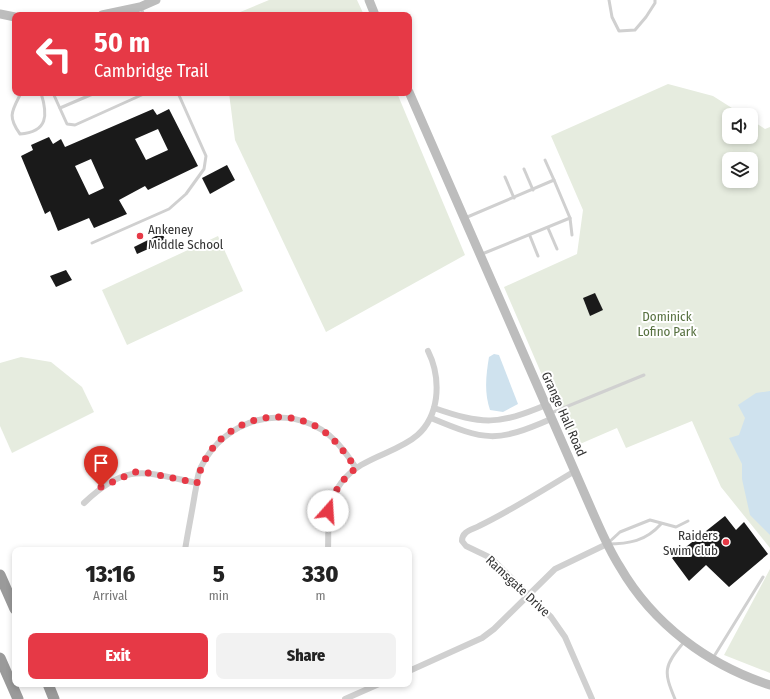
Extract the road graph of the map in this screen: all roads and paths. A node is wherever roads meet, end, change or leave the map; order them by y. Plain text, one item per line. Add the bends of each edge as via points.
1 (156, 0) edge
2 (369, 0) edge
3 (609, 0) edge
4 (655, 0) edge
5 (142, 11) edge
6 (132, 12) edge
7 (374, 12) edge
8 (0, 14) edge
9 (12, 16) edge
10 (20, 96) edge
11 (42, 96) edge
12 (54, 96) edge
13 (88, 96) edge
14 (139, 96) edge
15 (179, 96) edge
16 (411, 96) edge
17 (60, 108) junction
18 (546, 160) dead end
19 (524, 169) dead end
20 (505, 178) dead end
21 (554, 180) junction
22 (533, 190) junction
23 (514, 198) junction
24 (570, 218) junction
25 (465, 219) junction
26 (548, 228) junction
27 (572, 235) dead end
28 (530, 236) junction
29 (92, 243) dead end
30 (557, 249) dead end
31 (480, 255) junction
32 (538, 256) dead end
33 (428, 351) dead end
34 (644, 375) dead end
35 (434, 408) junction
36 (549, 412) junction
37 (431, 418) junction
38 (356, 468) junction
39 (575, 471) junction
40 (197, 483) junction
41 (84, 503) dead end
42 (688, 521) dead end
43 (660, 524) junction
44 (607, 544) junction
45 (186, 547) edge
46 (328, 547) edge
47 (0, 575) edge
48 (763, 577) dead end
49 (528, 594) junction
50 (12, 602) edge
51 (685, 640) junction
52 (0, 658) edge
53 (712, 660) junction
54 (412, 670) edge
55 (12, 685) edge
56 (770, 686) edge
57 (13, 687) edge
58 (49, 687) edge
59 (372, 687) edge
60 (18, 699) edge
61 (54, 699) edge
62 (345, 699) edge
63 (592, 699) edge
64 (675, 699) edge

1 - 5 street
2 - 7 street
3 - 4 lane via 612,18 620,31 635,30
5 - 6 street
8 - 9 street
10 - 11 lane via 11,114 13,124 20,134 32,133 43,124 46,109
12 - 17 lane
13 - 17 lane
14 - 17 lane via 75,125 67,124
15 - 29 lane via 206,156 204,169 186,194 169,209
16 - 25 street, Grange Hall Road
18 - 21 lane
19 - 22 lane
20 - 23 lane
21 - 22 lane
21 - 24 lane
22 - 23 lane
23 - 25 lane
24 - 26 lane
24 - 27 lane
25 - 31 street, Grange Hall Road
26 - 28 lane
26 - 30 lane
28 - 31 lane
28 - 32 lane
31 - 36 street, Grange Hall Road
33 - 35 street via 437,380
34 - 36 lane
35 - 36 street via 478,421 494,421
35 - 37 street
36 - 37 street via 517,433 493,437 469,433
36 - 39 street, Grange Hall Road
37 - 38 street via 410,442
38 - 40 street via 339,444 320,429 297,420 271,418 245,424 223,437 206,457
38 - 46 street via 341,483 330,502 327,520
39 - 44 street, Grange Hall Road
39 - 49 street, Ramsgate Drive via 466,532 462,537 463,544 487,555
40 - 41 street via 135,472 101,487
40 - 45 street
42 - 43 lane via 676,527
43 - 44 lane via 652,534 628,544
43 - 44 lane via 650,520 620,532
44 - 49 street via 554,569
44 - 51 street, Grange Hall Road via 636,592
47 - 50 highway
48 - 53 lane
49 - 54 street via 488,634
49 - 63 street, Ramsgate Drive via 562,632
51 - 53 street, Grange Hall Road
51 - 64 lane via 667,668 667,680
52 - 55 highway
53 - 56 street, Grange Hall Road
57 - 60 highway
58 - 61 highway
59 - 62 street

